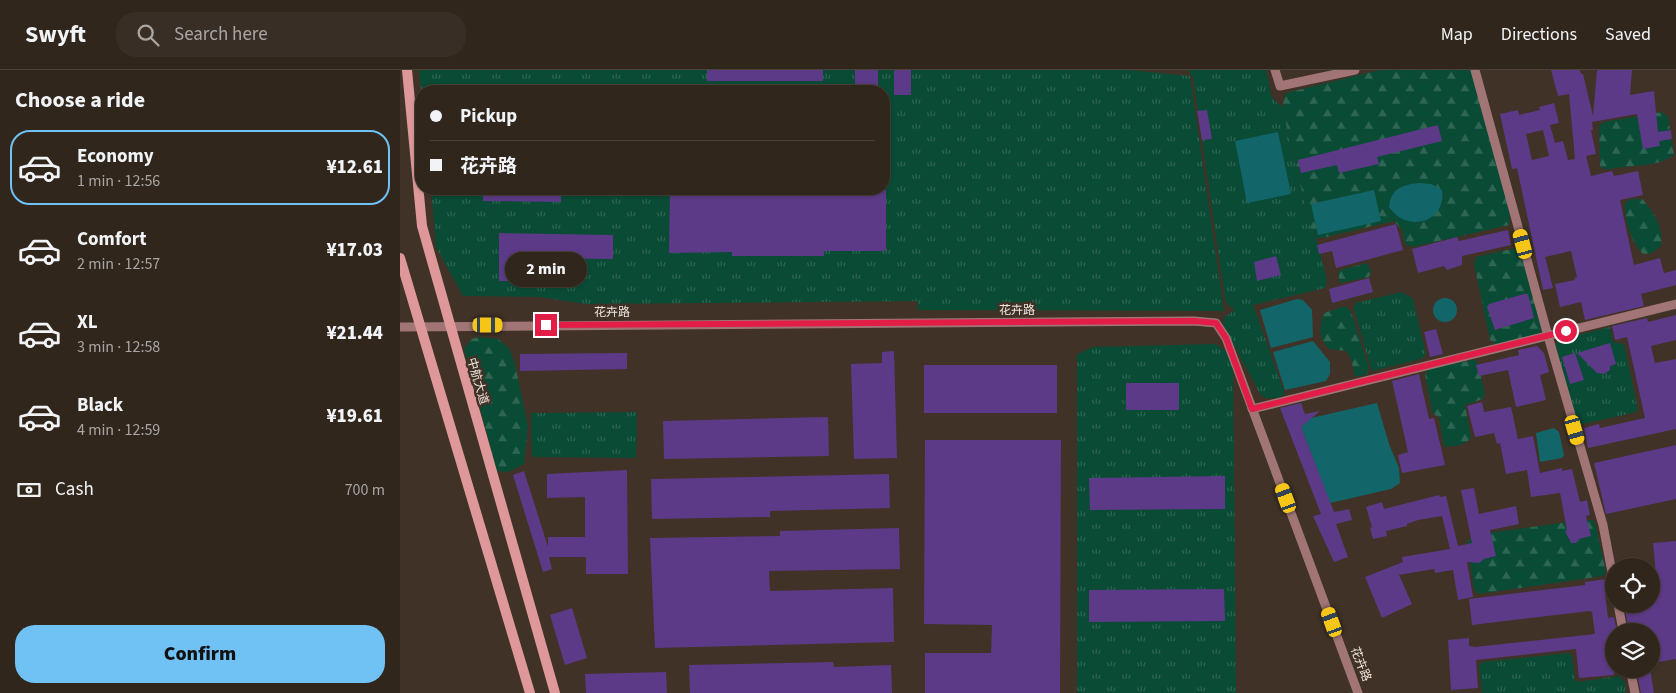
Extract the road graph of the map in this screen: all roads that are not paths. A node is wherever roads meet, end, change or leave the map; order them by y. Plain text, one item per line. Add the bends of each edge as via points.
1 (406, 70) edge
2 (1275, 70) edge
3 (1355, 70) edge
4 (1476, 70) edge
5 (415, 158) edge
6 (419, 195) edge
7 (400, 258) edge
8 (1676, 304) edge
9 (420, 326) junction
10 (450, 326) junction
11 (400, 327) edge
12 (1548, 336) junction
13 (1252, 409) junction
14 (1609, 558) edge
15 (1632, 678) edge
16 (530, 693) edge
17 (555, 693) edge
18 (1358, 693) edge
19 (1635, 693) edge

1 - 5 main road, 中航大道
2 - 3 street via 1280,86
4 - 12 street
6 - 10 main road, 中航大道 via 422,226
7 - 9 main road
8 - 12 street
9 - 10 street, 花卉路
9 - 11 street, 花卉路
9 - 16 main road
10 - 13 street, 花卉路 via 1216,323 1226,338
10 - 17 main road, 中航大道
12 - 13 street
12 - 14 street via 1603,525
13 - 18 street, 花卉路
15 - 19 street

